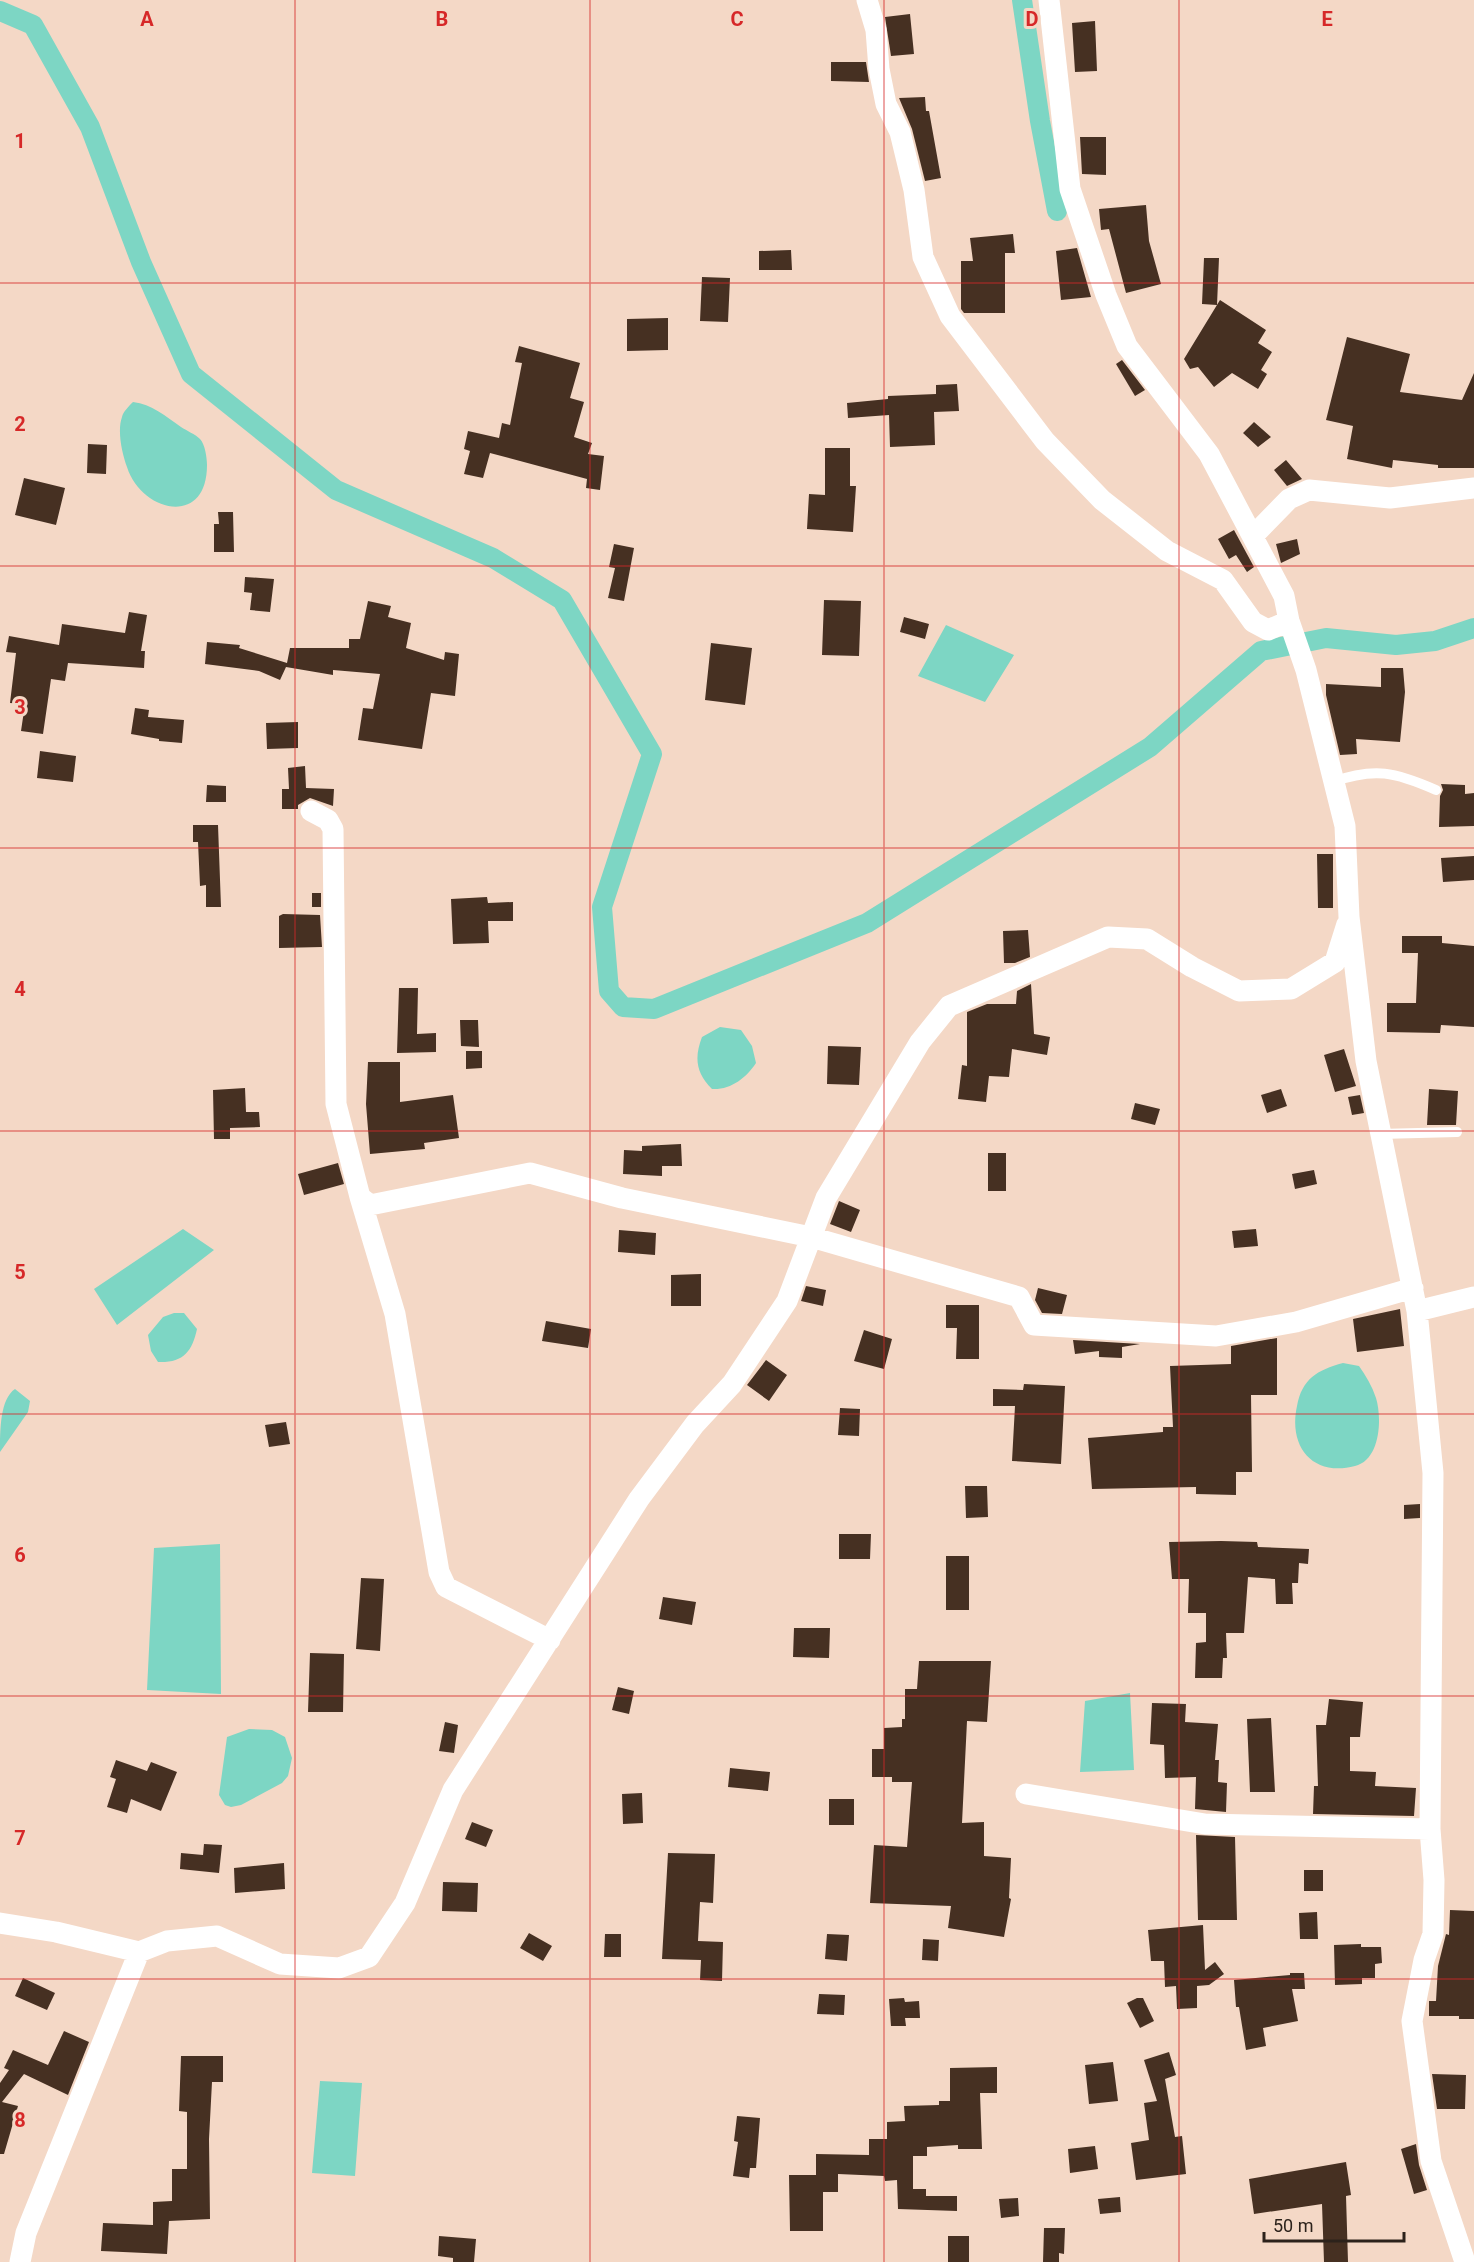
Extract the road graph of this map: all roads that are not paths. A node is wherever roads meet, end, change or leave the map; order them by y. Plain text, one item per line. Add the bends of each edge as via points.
1 (867, 0) edge
2 (1049, 0) edge
3 (1474, 488) edge
4 (1253, 536) junction
5 (1288, 621) junction
6 (1332, 782) junction
7 (1436, 790) dead end
8 (311, 812) dead end
9 (1349, 918) junction
10 (1457, 1132) dead end
11 (1380, 1134) junction
12 (360, 1197) junction
13 (811, 1237) junction
14 (1413, 1288) junction
15 (1474, 1296) edge
16 (1417, 1311) junction
17 (550, 1640) junction
18 (1026, 1794) dead end
19 (1430, 1829) junction
20 (0, 1923) edge
21 (139, 1952) junction
22 (20, 2262) edge
23 (1466, 2262) edge

1 - 5 street via 876,30 886,104 900,132 914,190 923,257 950,316 1045,441 1102,500 1167,551 1223,580 1253,622 1268,630
2 - 4 street via 1070,189 1106,295 1127,346 1209,454
3 - 4 street via 1389,498 1310,490 1289,499
4 - 5 street via 1284,596
5 - 6 street via 1306,670
6 - 7 lane via 1361,772 1380,773 1407,777
6 - 9 street via 1345,826
8 - 12 street via 328,820 333,829 336,1104
9 - 11 street via 1366,1061
9 - 13 street via 1335,962 1291,989 1239,991 1147,939 1108,937 949,1006 920,1041 826,1198
10 - 11 lane
11 - 14 street
12 - 13 street via 370,1205 530,1173 622,1198
12 - 17 street via 395,1314 439,1572 446,1587
13 - 14 street via 1020,1297 1034,1325 1216,1336 1296,1322
13 - 17 street via 787,1301 732,1384 695,1424 639,1498
14 - 16 street
15 - 16 street
16 - 19 street via 1433,1473
17 - 21 street via 453,1790 405,1903 369,1957 339,1968 280,1964 217,1936 167,1941
18 - 19 street via 1205,1824
19 - 23 street via 1433,1934 1412,2021 1431,2160
20 - 21 street
21 - 22 street via 27,2233

